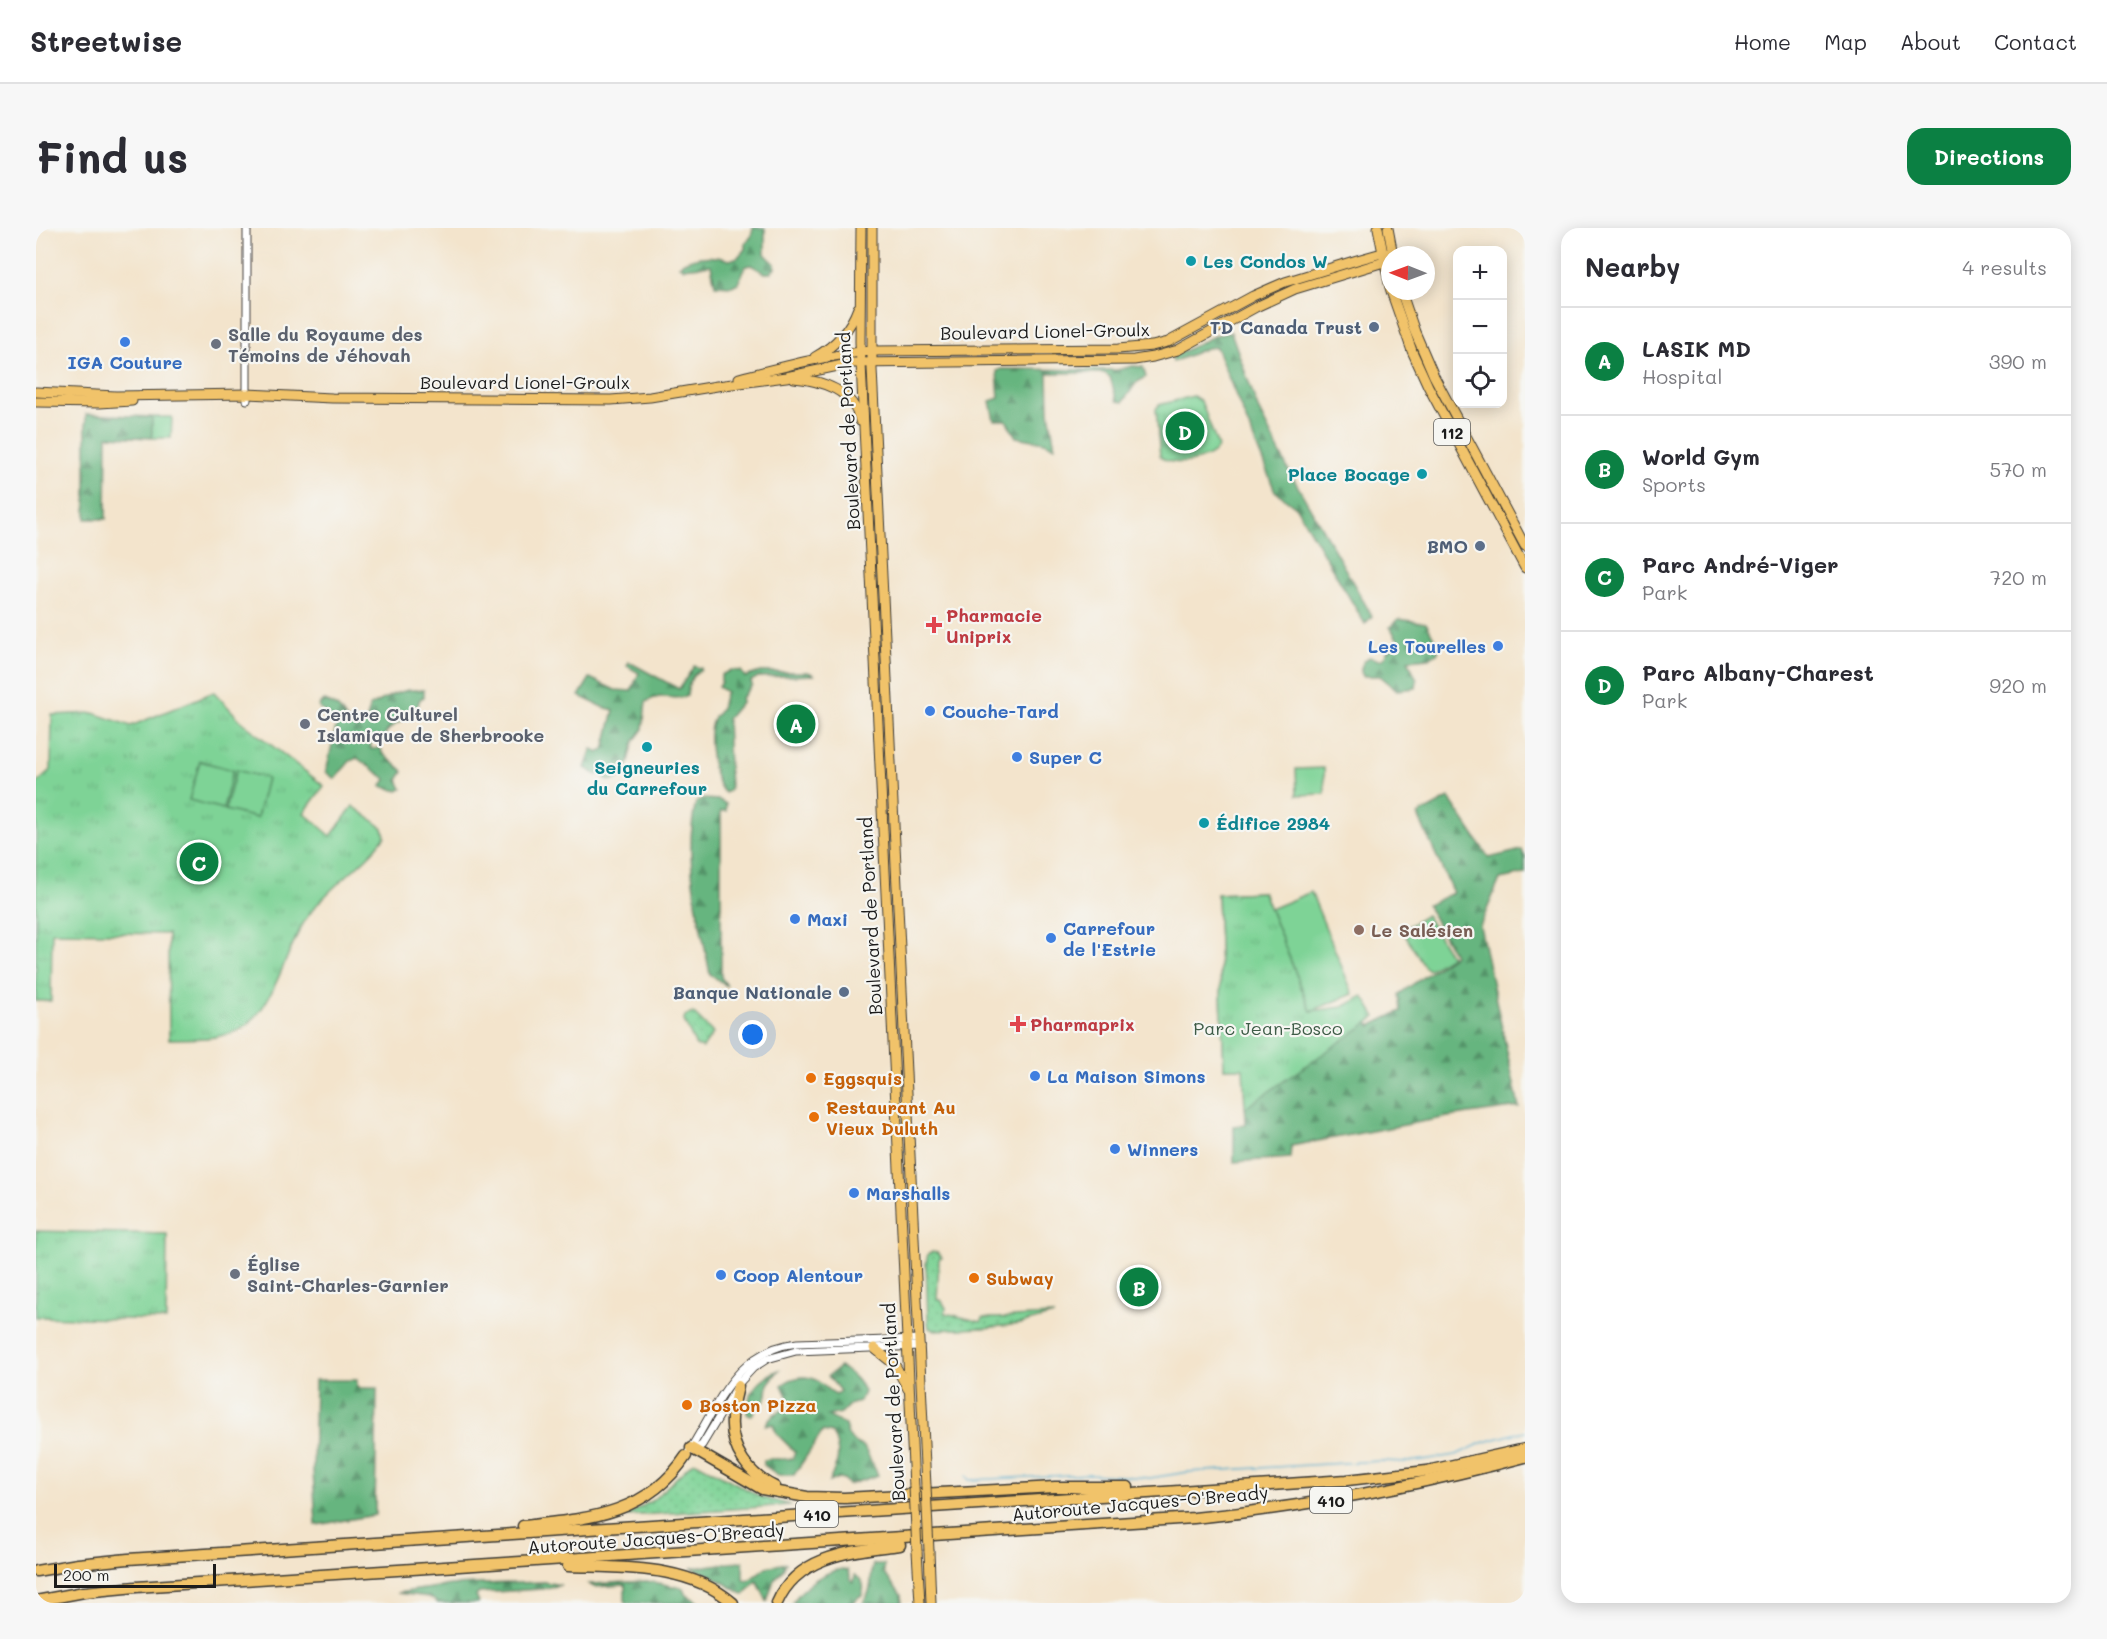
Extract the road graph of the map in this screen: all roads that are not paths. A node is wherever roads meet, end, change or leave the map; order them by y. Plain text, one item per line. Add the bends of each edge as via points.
1 (247, 228) edge
2 (861, 228) edge
3 (872, 228) edge
4 (1378, 228) edge
5 (1388, 228) edge
6 (1385, 246) edge
7 (1389, 246) edge
8 (1381, 258) edge
9 (1381, 259) edge
10 (1394, 300) edge
11 (1404, 300) edge
12 (860, 303) junction
13 (871, 351) junction
14 (860, 357) junction
15 (872, 362) junction
16 (795, 364) junction
17 (786, 377) junction
18 (717, 386) junction
19 (36, 392) edge
20 (247, 397) junction
21 (36, 402) edge
22 (865, 450) junction
23 (1525, 546) edge
24 (1525, 568) edge
25 (907, 1343) junction
26 (919, 1343) junction
27 (874, 1348) junction
28 (738, 1386) junction
29 (910, 1392) junction
30 (1525, 1449) edge
31 (690, 1452) junction
32 (1525, 1457) edge
33 (1213, 1488) junction
34 (807, 1497) junction
35 (998, 1532) junction
36 (422, 1539) junction
37 (511, 1563) junction
38 (36, 1570) edge
39 (36, 1601) edge
40 (733, 1603) edge
41 (777, 1603) edge
42 (920, 1603) edge
43 (931, 1603) edge

1 - 20 street
2 - 12 main road, Boulevard de Portland
3 - 13 main road, Boulevard de Portland
4 - 6 main road, 112
5 - 7 main road, 112
8 - 13 main road, Boulevard Lionel-Groulx via 1285,282 1252,296 1179,338 1158,345 1118,349
9 - 15 main road, Boulevard Lionel-Groulx via 1295,288 1178,350 1153,357 1116,361
10 - 24 main road, 112 via 1428,386
11 - 23 main road, 112 via 1434,376
12 - 14 main road, Boulevard de Portland
12 - 16 main road via 838,341 816,357
13 - 14 main road, Boulevard Lionel-Groulx
13 - 15 main road, Boulevard de Portland
14 - 15 main road, Boulevard Lionel-Groulx
14 - 16 main road, Boulevard Lionel-Groulx
14 - 17 main road, Boulevard Lionel-Groulx
14 - 22 main road, Boulevard de Portland
15 - 26 main road, Boulevard de Portland
16 - 18 main road, Boulevard Lionel-Groulx
17 - 18 main road, Boulevard Lionel-Groulx
17 - 22 main road via 825,384 848,398 858,413
18 - 20 main road, Boulevard Lionel-Groulx via 611,400
19 - 20 main road, Boulevard Lionel-Groulx
20 - 21 main road, Boulevard Lionel-Groulx
22 - 25 main road, Boulevard de Portland
25 - 26 street
25 - 27 street
25 - 29 main road, Boulevard de Portland
25 - 31 street via 802,1342 765,1351 733,1380
26 - 43 main road, Boulevard de Portland, bridge
27 - 28 street via 777,1355 756,1366
27 - 29 main road via 895,1365
28 - 31 street via 702,1445
28 - 34 highway via 732,1423 742,1459 766,1482
29 - 42 main road, Boulevard de Portland, bridge
30 - 33 highway, Autoroute Jacques-O'Bready / 410 via 1401,1475
31 - 34 highway via 762,1489
31 - 36 highway via 656,1488 611,1512 580,1520
32 - 35 highway, Autoroute Jacques-O'Bready / 410 via 1407,1486 1307,1504 1185,1519
33 - 34 highway via 1064,1486
33 - 36 highway, Autoroute Jacques-O'Bready / 410
35 - 37 highway, Autoroute Jacques-O'Bready / 410
35 - 41 highway via 827,1558 799,1573
36 - 38 highway, Autoroute Jacques-O'Bready / 410 via 114,1560
37 - 39 highway, Autoroute Jacques-O'Bready / 410 via 136,1587
37 - 40 highway via 663,1572 704,1584

